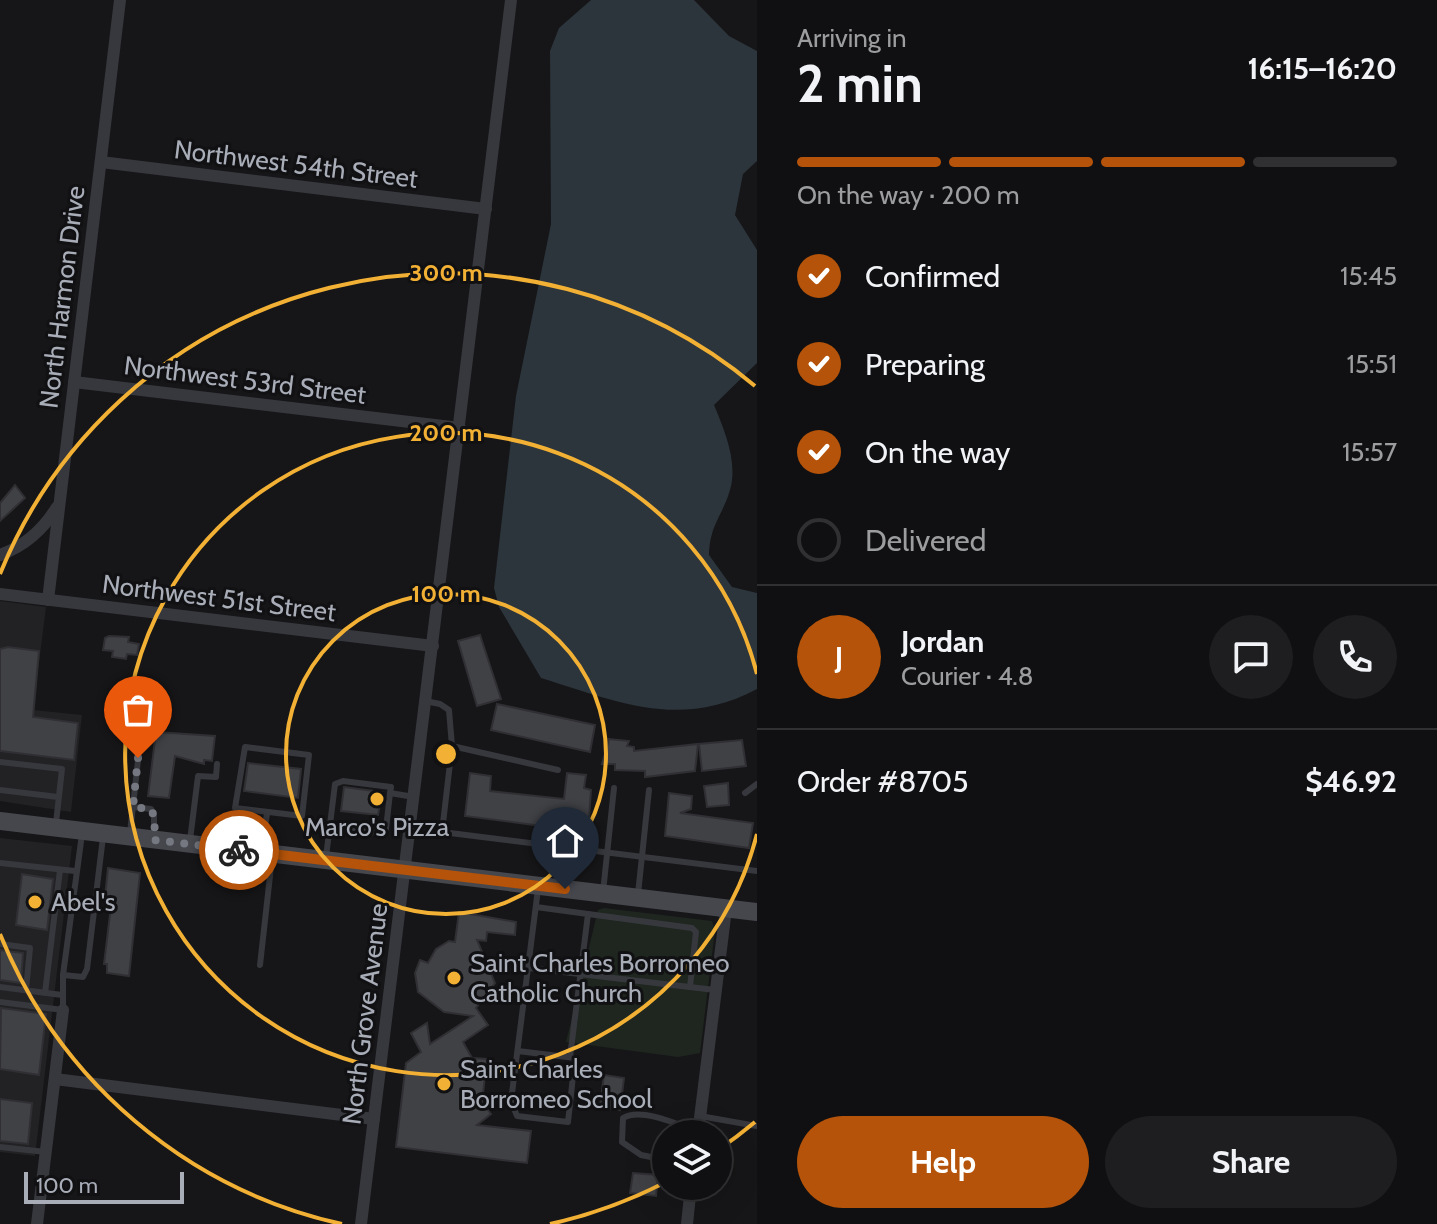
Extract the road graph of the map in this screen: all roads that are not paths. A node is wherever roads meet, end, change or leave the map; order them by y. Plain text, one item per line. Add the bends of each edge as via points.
1 (120, 0) edge
2 (511, 0) edge
3 (101, 162) junction
4 (486, 209) junction
5 (74, 382) junction
6 (460, 428) junction
7 (59, 502) junction
8 (0, 555) edge
9 (0, 594) edge
10 (48, 600) junction
11 (433, 646) junction
12 (425, 701) junction
13 (141, 733) dead end
14 (452, 746) junction
15 (0, 762) edge
16 (217, 764) dead end
17 (558, 770) dead end
18 (757, 784) edge
19 (614, 788) dead end
20 (0, 790) edge
21 (649, 790) dead end
22 (390, 793) junction
23 (745, 793) dead end
24 (58, 797) junction
25 (414, 797) junction
26 (133, 807) junction
27 (267, 813) junction
28 (0, 821) edge
29 (55, 828) junction
30 (330, 828) junction
31 (82, 831) junction
32 (104, 834) junction
33 (130, 837) junction
34 (154, 840) junction
35 (190, 844) junction
36 (267, 853) junction
37 (607, 853) junction
38 (642, 857) junction
39 (325, 861) junction
40 (0, 863) edge
41 (60, 870) junction
42 (405, 870) junction
43 (75, 871) junction
44 (757, 871) edge
45 (539, 885) junction
46 (603, 894) junction
47 (637, 898) junction
48 (536, 907) junction
49 (726, 909) junction
50 (757, 912) edge
51 (588, 914) junction
52 (0, 944) edge
53 (260, 965) dead end
54 (529, 968) junction
55 (580, 974) junction
56 (63, 975) junction
57 (0, 987) edge
58 (690, 987) junction
59 (26, 990) junction
60 (715, 990) junction
61 (45, 993) junction
62 (62, 995) junction
63 (0, 1002) edge
64 (63, 1010) junction
65 (518, 1051) junction
66 (570, 1057) junction
67 (55, 1079) junction
68 (700, 1116) junction
69 (374, 1119) junction
70 (660, 1120) edge
71 (700, 1120) edge
72 (757, 1126) edge
73 (0, 1147) edge
74 (46, 1152) junction
75 (652, 1157) edge
76 (690, 1200) edge
77 (37, 1224) edge
78 (361, 1224) edge
79 (687, 1224) edge

1 - 3 street, North Harmon Drive
2 - 4 street, North Grove Avenue
3 - 4 street, Northwest 54th Street
3 - 5 street, North Harmon Drive
4 - 6 street, North Grove Avenue
5 - 6 street, Northwest 53rd Street
5 - 7 street, North Harmon Drive
6 - 11 street, North Grove Avenue
7 - 8 street via 47,524
7 - 10 street, North Harmon Drive
9 - 10 street, Northwest 51st Street
10 - 11 street, Northwest 51st Street
11 - 12 street, North Grove Avenue
12 - 14 lane via 449,710
12 - 25 street, North Grove Avenue
13 - 26 lane
14 - 17 lane
14 - 37 lane via 442,832
15 - 24 lane via 62,769
16 - 35 lane via 216,777 198,776
18 - 23 lane
19 - 37 lane
20 - 24 lane
21 - 38 lane
22 - 25 lane
22 - 30 lane via 386,829 380,833
22 - 30 lane via 391,787 335,784
24 - 29 lane
25 - 42 street, North Grove Avenue
26 - 33 lane
26 - 34 lane via 151,809
27 - 27 lane via 238,809 234,803 241,751 248,746 309,755 304,812 299,817
27 - 36 lane
28 - 29 main road
29 - 31 main road
30 - 39 lane
31 - 32 main road
31 - 43 lane
32 - 33 main road
32 - 56 lane via 87,969 83,977
33 - 34 main road
34 - 35 main road
35 - 36 main road
36 - 39 main road
36 - 53 lane
37 - 38 lane
37 - 46 lane
38 - 44 lane
38 - 47 lane
39 - 42 main road
40 - 41 lane
41 - 43 lane
41 - 61 lane
42 - 45 main road
42 - 69 street, North Grove Avenue
43 - 56 lane
45 - 46 main road
45 - 48 lane
46 - 47 main road
47 - 49 main road
48 - 51 lane
48 - 54 lane
49 - 50 main road
49 - 60 street
51 - 55 lane
51 - 58 lane via 692,928 696,932
52 - 59 lane via 30,948
54 - 55 lane
54 - 65 lane
55 - 58 lane
55 - 66 lane
56 - 62 lane
57 - 59 lane
58 - 60 lane
59 - 61 lane
60 - 68 street
61 - 62 lane
62 - 64 lane
63 - 64 lane
64 - 67 street
65 - 66 lane
65 - 66 lane via 511,1101 517,1116 568,1122 575,1058
67 - 69 street
67 - 74 street
68 - 71 street
68 - 72 lane
69 - 78 street, North Grove Avenue
70 - 75 lane via 630,1114 623,1118 622,1142
73 - 74 lane
74 - 77 street
76 - 79 street

